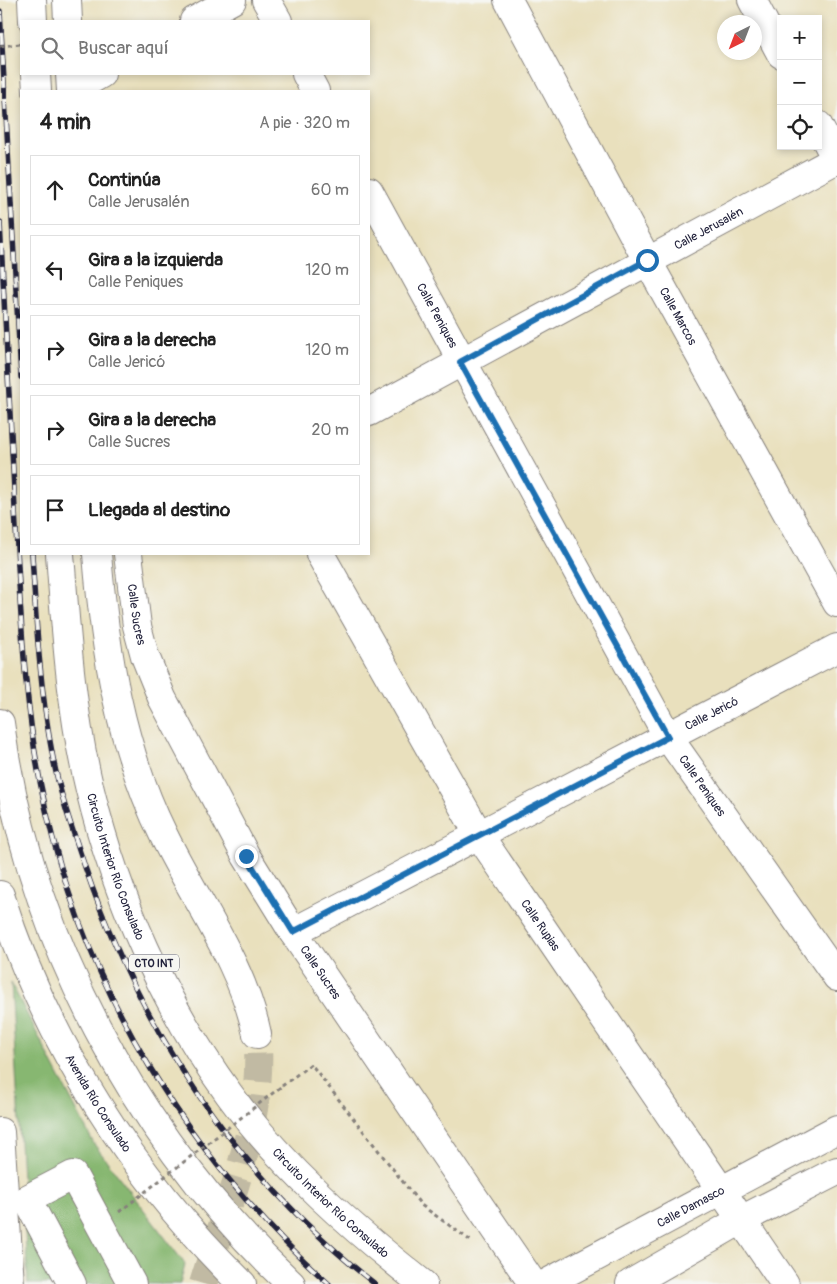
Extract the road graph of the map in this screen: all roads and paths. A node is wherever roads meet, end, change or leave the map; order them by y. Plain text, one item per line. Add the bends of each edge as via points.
1 (32, 0) edge
2 (67, 0) edge
3 (232, 0) edge
4 (266, 0) edge
5 (508, 0) edge
6 (752, 0) edge
7 (33, 20) edge
8 (68, 20) edge
9 (196, 20) edge
10 (277, 20) edge
11 (20, 44) edge
12 (0, 46) edge
13 (777, 47) edge
14 (36, 75) edge
15 (70, 75) edge
16 (99, 75) edge
17 (307, 75) edge
18 (37, 90) edge
19 (71, 90) edge
20 (73, 90) edge
21 (314, 90) edge
22 (822, 132) edge
23 (837, 160) edge
24 (370, 193) edge
25 (647, 260) junction
26 (460, 362) junction
27 (370, 411) edge
28 (60, 555) edge
29 (97, 555) edge
30 (128, 555) edge
31 (321, 555) edge
32 (837, 603) edge
33 (837, 648) edge
34 (0, 723) edge
35 (668, 737) junction
36 (479, 835) junction
37 (0, 895) edge
38 (293, 932) junction
39 (837, 976) edge
40 (258, 1034) tunnel mouth
41 (837, 1129) edge
42 (0, 1132) edge
43 (837, 1171) edge
44 (720, 1190) junction
45 (3, 1210) edge
46 (119, 1212) dead end
47 (741, 1220) junction
48 (475, 1245) dead end
49 (10, 1284) edge
50 (72, 1284) edge
51 (132, 1284) edge
52 (242, 1284) edge
53 (291, 1284) edge
54 (423, 1284) edge
55 (533, 1284) edge
56 (545, 1284) edge
57 (630, 1284) edge
58 (785, 1284) edge

1 - 7 main road
2 - 8 main road
3 - 9 main road
4 - 10 main road
5 - 25 main road, Calle Marcos
6 - 13 main road
11 - 12 path, bridge
14 - 18 main road
15 - 19 main road
16 - 20 main road
17 - 21 main road
22 - 23 main road
23 - 25 main road, Calle Jerusalén
24 - 26 main road, Calle Peniques
25 - 26 main road, Calle Jerusalén
25 - 32 main road, Calle Marcos
26 - 27 main road, Calle Jerusalén
26 - 35 main road, Calle Peniques
28 - 54 main road, Circuito Interior Río Consulado / CTO INT via 68,660 90,790 133,921 164,984 195,1041 230,1094 274,1148 382,1252
29 - 40 main road via 106,650 132,760 164,836 239,980 253,1012
30 - 38 main road, Calle Sucres via 137,626 162,698 246,856
31 - 36 main road, Calle Rupias
33 - 35 main road, Calle Jericó
34 - 53 main road via 9,784 34,877 97,1030 150,1119 187,1170 259,1254
35 - 36 main road, Calle Jericó
35 - 39 main road, Calle Peniques
36 - 38 main road, Calle Jericó
36 - 44 main road, Calle Rupias
37 - 52 main road, Avenida Río Consulado via 44,1006 98,1103 161,1196
38 - 55 main road, Calle Sucres
41 - 44 main road, Calle Damasco
42 - 45 main road
43 - 47 main road
44 - 47 main road, Calle Rupias
44 - 56 main road, Calle Damasco
45 - 49 main road
46 - 48 path, bridge via 311,1064 420,1206
47 - 57 main road
47 - 58 main road, Calle Rupias
50 - 51 main road via 27,1199 73,1175

